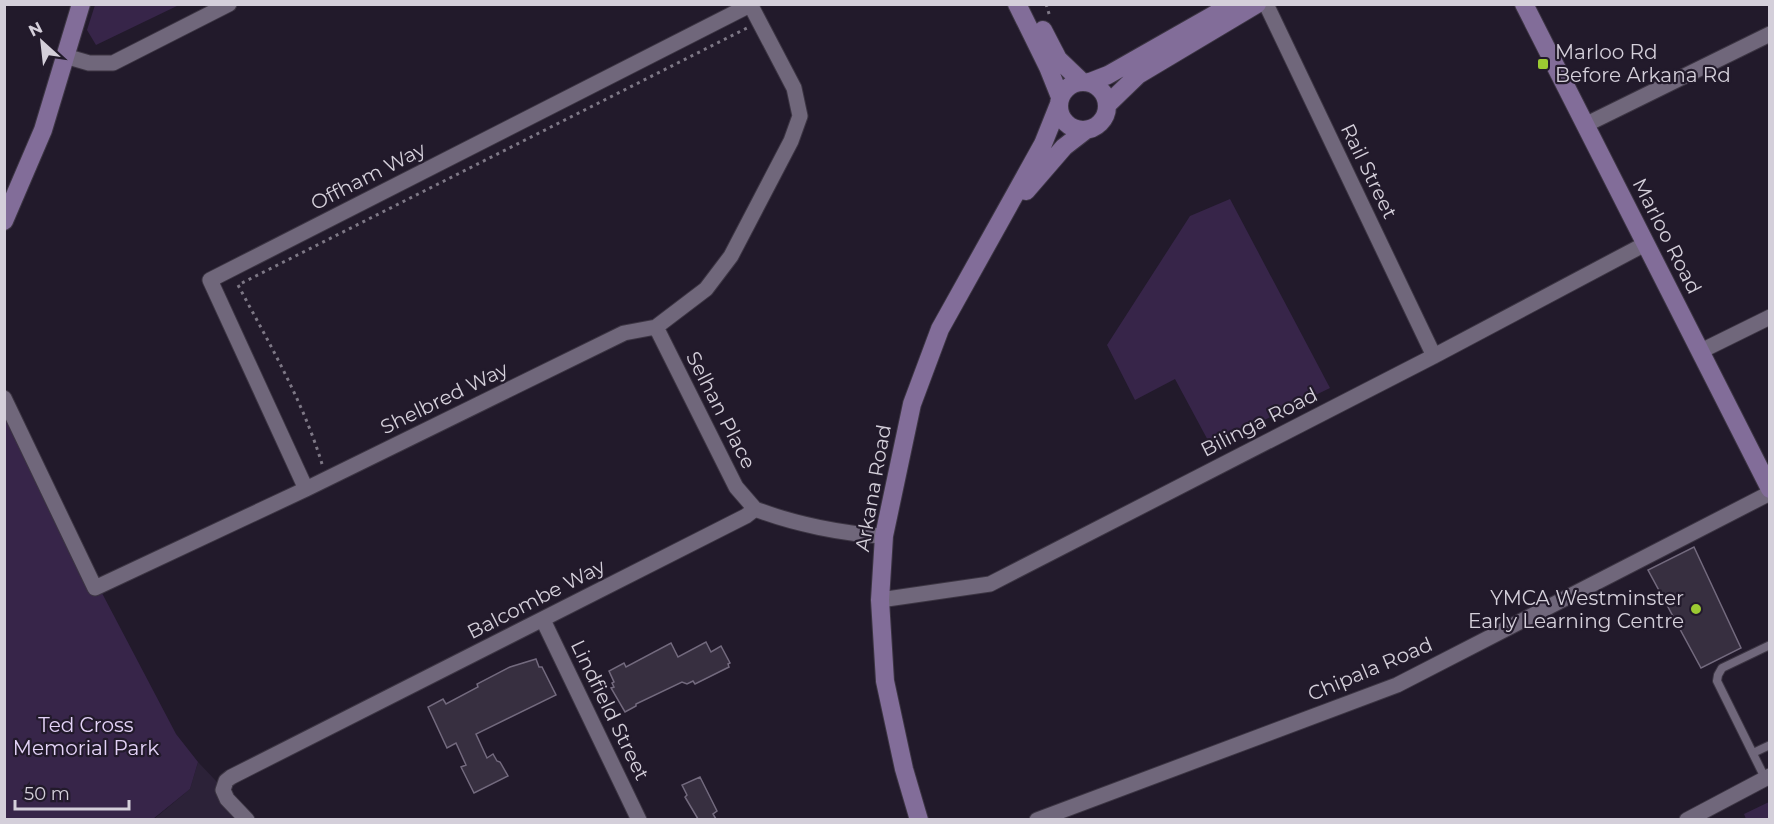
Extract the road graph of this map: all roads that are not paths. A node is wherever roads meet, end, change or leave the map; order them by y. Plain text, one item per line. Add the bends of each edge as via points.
1 (81, 4) edge
2 (229, 4) edge
3 (1017, 4) edge
4 (1030, 4) edge
5 (1233, 4) edge
6 (1257, 4) edge
7 (1266, 4) edge
8 (1524, 4) edge
9 (750, 5) edge
10 (1770, 34) edge
11 (65, 56) junction
12 (1085, 82) junction
13 (1060, 100) junction
14 (1108, 104) junction
15 (1585, 125) junction
16 (1086, 130) junction
17 (7, 210) edge
18 (1004, 218) junction
19 (1645, 244) junction
20 (1770, 317) edge
21 (656, 327) junction
22 (1701, 351) junction
23 (1434, 356) junction
24 (4, 398) edge
25 (306, 489) junction
26 (1770, 491) edge
27 (755, 509) junction
28 (884, 536) junction
29 (880, 600) junction
30 (543, 620) junction
31 (1770, 645) edge
32 (1770, 745) edge
33 (1753, 753) junction
34 (1767, 777) edge
35 (247, 819) edge
36 (639, 819) edge
37 (919, 819) edge
38 (1037, 819) edge
39 (1687, 819) edge

1 - 11 main road
2 - 11 street via 113,63 89,63
3 - 13 main road
4 - 12 main road via 1058,59
5 - 12 main road via 1108,75
6 - 14 main road via 1138,75
7 - 23 street, Rail Street
8 - 15 main road, Marloo Road
9 - 21 street, Shelbred Way via 794,88 800,116 791,141 730,256 706,288
9 - 25 street, Offham Way via 210,280
10 - 15 street
11 - 17 main road via 43,130
12 - 13 main road via 1065,89
12 - 14 main road via 1099,87
13 - 16 main road via 1061,117 1066,123
13 - 18 main road, Arkana Road via 1043,144
14 - 16 main road via 1102,121
15 - 19 main road, Marloo Road
16 - 18 main road, Arkana Road via 1064,147
18 - 28 main road, Arkana Road via 940,329 912,404
19 - 22 main road, Marloo Road
19 - 23 street, Bilinga Road
20 - 22 street
21 - 25 street, Shelbred Way via 624,333
21 - 27 street, Selhan Place via 736,487
22 - 26 main road, Marloo Road
23 - 29 street, Bilinga Road via 990,584
24 - 25 street, Shelbred Way via 95,588
26 - 38 street, Chipala Road via 1397,684
27 - 28 street via 858,535
27 - 30 street, Balcombe Way
28 - 29 main road, Arkana Road
29 - 37 main road, Arkana Road via 885,681
30 - 35 street, Balcombe Way via 231,777 223,790
30 - 36 street, Lindfield Street
31 - 33 lane via 1722,668 1717,681
32 - 33 lane
33 - 34 lane
34 - 39 street

